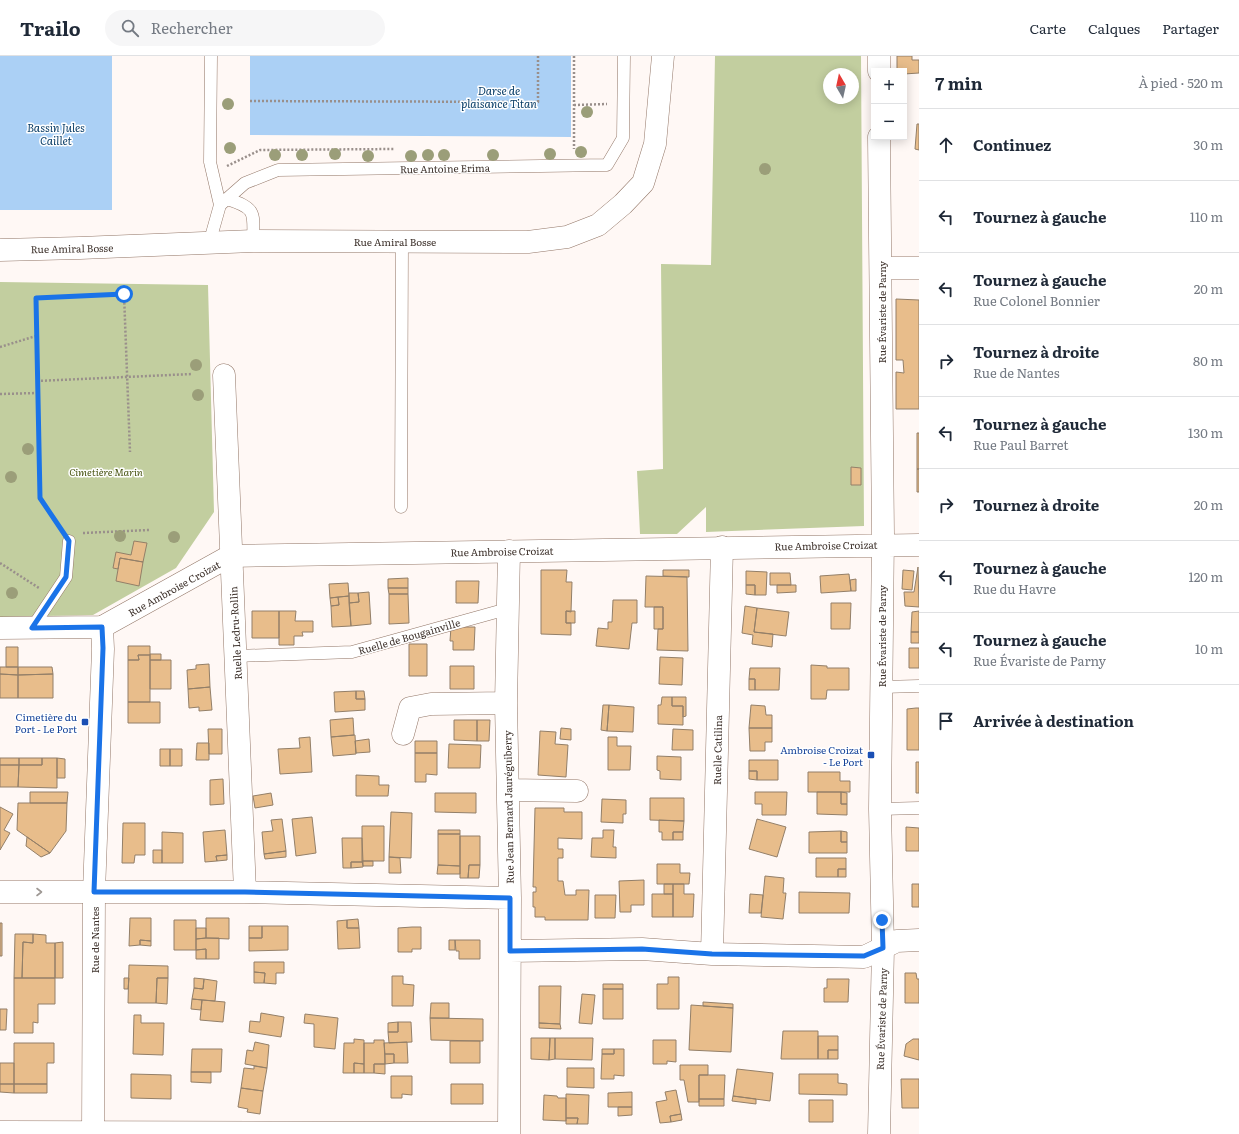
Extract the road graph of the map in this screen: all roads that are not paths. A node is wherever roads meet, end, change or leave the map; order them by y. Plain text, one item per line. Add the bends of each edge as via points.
1 (211, 56) edge
2 (624, 56) edge
3 (663, 56) edge
4 (879, 56) edge
5 (879, 68) edge
6 (879, 140) edge
7 (224, 202) junction
8 (253, 241) junction
9 (402, 241) junction
10 (209, 244) junction
11 (0, 250) edge
12 (880, 268) junction
13 (919, 268) edge
14 (224, 375) dead end
15 (401, 507) dead end
16 (67, 537) road end
17 (882, 544) junction
18 (919, 545) edge
19 (722, 547) junction
20 (509, 551) junction
21 (230, 556) junction
22 (507, 608) junction
23 (102, 627) junction
24 (0, 628) edge
25 (32, 628) junction
26 (236, 656) junction
27 (919, 686) edge
28 (881, 687) junction
29 (506, 703) junction
30 (403, 734) dead end
31 (508, 790) junction
32 (577, 790) dead end
33 (919, 808) edge
34 (880, 809) junction
35 (0, 892) edge
36 (94, 892) junction
37 (245, 892) junction
38 (510, 898) junction
39 (919, 940) edge
40 (883, 948) junction
41 (510, 951) junction
42 (712, 954) junction
43 (0, 1132) edge
44 (93, 1133) edge
45 (509, 1134) edge
46 (879, 1134) edge

1 - 7 lane via 210,162
2 - 7 lane, Rue Antoine Erima via 623,138 607,165 278,170 245,183
3 - 9 street, Rue Amiral Bosse via 655,144 643,182 623,204 598,225 567,237 528,242
4 - 5 street
6 - 12 street, Rue Évariste de Parny
7 - 8 lane via 244,204 250,210 253,216
7 - 10 lane
8 - 9 street, Rue Amiral Bosse
8 - 10 street, Rue Amiral Bosse
9 - 15 lane
10 - 11 street, Rue Amiral Bosse
12 - 13 street
12 - 17 street, Rue Évariste de Parny
14 - 21 street, Ruelle Ledru-Rollin
16 - 25 lane via 66,577
17 - 18 street, Rue Ambroise Croizat
17 - 19 street, Rue Ambroise Croizat
17 - 28 street, Rue Évariste de Parny
19 - 20 street, Rue Ambroise Croizat
19 - 42 street, Ruelle Catilina
20 - 21 street, Rue Ambroise Croizat
20 - 22 street, Rue Jean Bernard Jauréguiberry
21 - 23 street, Rue Ambroise Croizat
21 - 26 street, Ruelle Ledru-Rollin
22 - 26 lane, Ruelle de Bougainville via 352,652
22 - 29 street, Rue Jean Bernard Jauréguiberry
23 - 25 street
23 - 36 street, Rue de Nantes
24 - 25 street
26 - 37 street, Ruelle Ledru-Rollin
27 - 28 lane
28 - 34 street, Rue Évariste de Parny
29 - 30 street via 431,704 410,708
29 - 31 street, Rue Jean Bernard Jauréguiberry
31 - 32 street
31 - 38 street, Rue Jean Bernard Jauréguiberry
33 - 34 lane
34 - 40 street, Rue Évariste de Parny
35 -> 36 street
36 - 37 street
36 - 44 street, Rue de Nantes
37 - 38 street
38 - 41 street, Rue Jean Bernard Jauréguiberry
39 - 40 street via 898,941
40 - 42 street via 864,956
40 - 46 street, Rue Évariste de Parny
41 - 42 street via 642,949
41 - 45 street, Rue Jean Bernard Jauréguiberry
43 - 44 street
44 - 45 street

